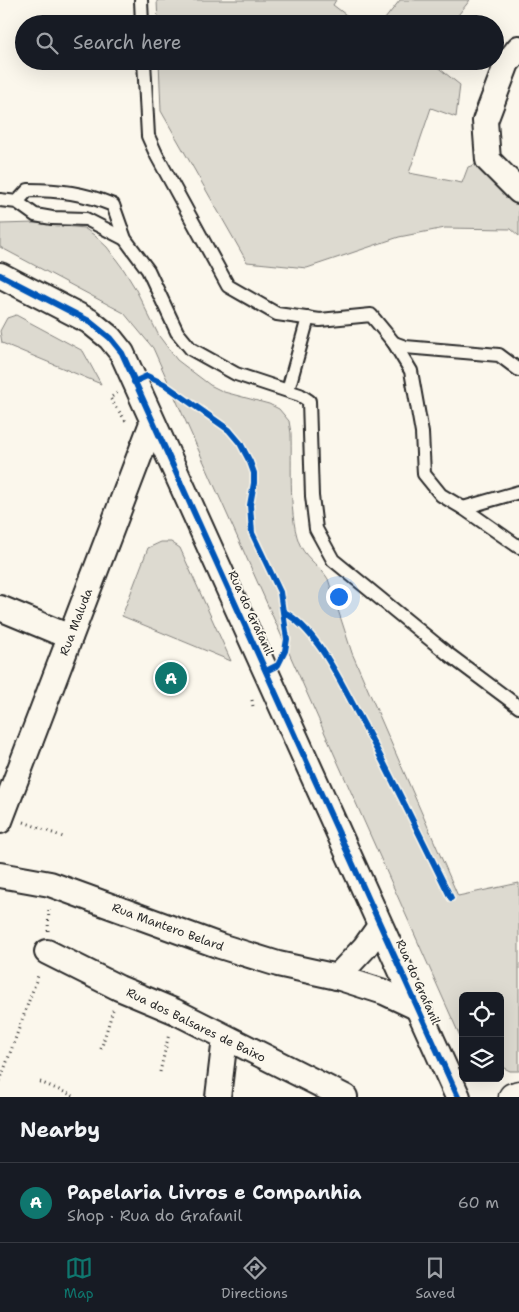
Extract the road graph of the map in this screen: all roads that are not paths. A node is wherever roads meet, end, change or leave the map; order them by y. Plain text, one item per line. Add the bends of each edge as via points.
1 (141, 0) edge
2 (142, 15) edge
3 (519, 48) edge
4 (144, 70) edge
5 (511, 78) edge
6 (519, 190) edge
7 (0, 200) edge
8 (17, 202) junction
9 (125, 239) junction
10 (0, 275) edge
11 (308, 318) junction
12 (394, 343) junction
13 (519, 370) edge
14 (288, 390) junction
15 (152, 423) junction
16 (519, 492) edge
17 (464, 508) junction
18 (519, 547) edge
19 (0, 608) edge
20 (70, 637) junction
21 (519, 706) edge
22 (1, 817) edge
23 (0, 875) edge
24 (380, 926) junction
25 (47, 952) road end
26 (337, 977) junction
27 (416, 1007) junction
28 (225, 1038) junction
29 (519, 1095) edge
30 (218, 1097) edge
31 (345, 1097) edge
32 (458, 1097) edge
33 (513, 1097) edge

1 - 2 lane
3 - 5 street via 507,63
4 - 11 lane via 148,136 228,286 276,314
5 - 6 street via 485,121 488,160
7 - 8 lane
8 - 9 lane via 35,215 86,219
8 - 9 lane via 28,190 57,190 94,197 114,205
9 - 14 lane via 148,270 177,332 192,349 236,374
10 - 15 street, Rua do Grafanil via 90,321 110,338 122,353
11 - 12 lane via 320,320 370,315
11 - 14 lane
12 - 13 lane via 405,347 499,355
12 - 17 lane via 411,371 422,433 424,474 441,495
14 - 21 lane via 309,401 316,529 333,560 448,654
15 - 20 street, Rua Maluda
15 - 24 street, Rua do Grafanil
16 - 17 lane
17 - 18 lane
19 - 20 street
20 - 22 street, Rua Maluda
23 - 26 street, Rua Mantero Belard via 50,884 220,946 278,964
24 - 26 street via 365,948
24 - 27 street, Rua do Grafanil
25 - 28 street, Rua dos Balsares de Baixo
26 - 27 street, Rua Mantero Belard via 384,992
27 - 32 street, Rua do Grafanil
28 - 30 street
28 - 31 street, Rua dos Balsares de Baixo
29 - 33 street

